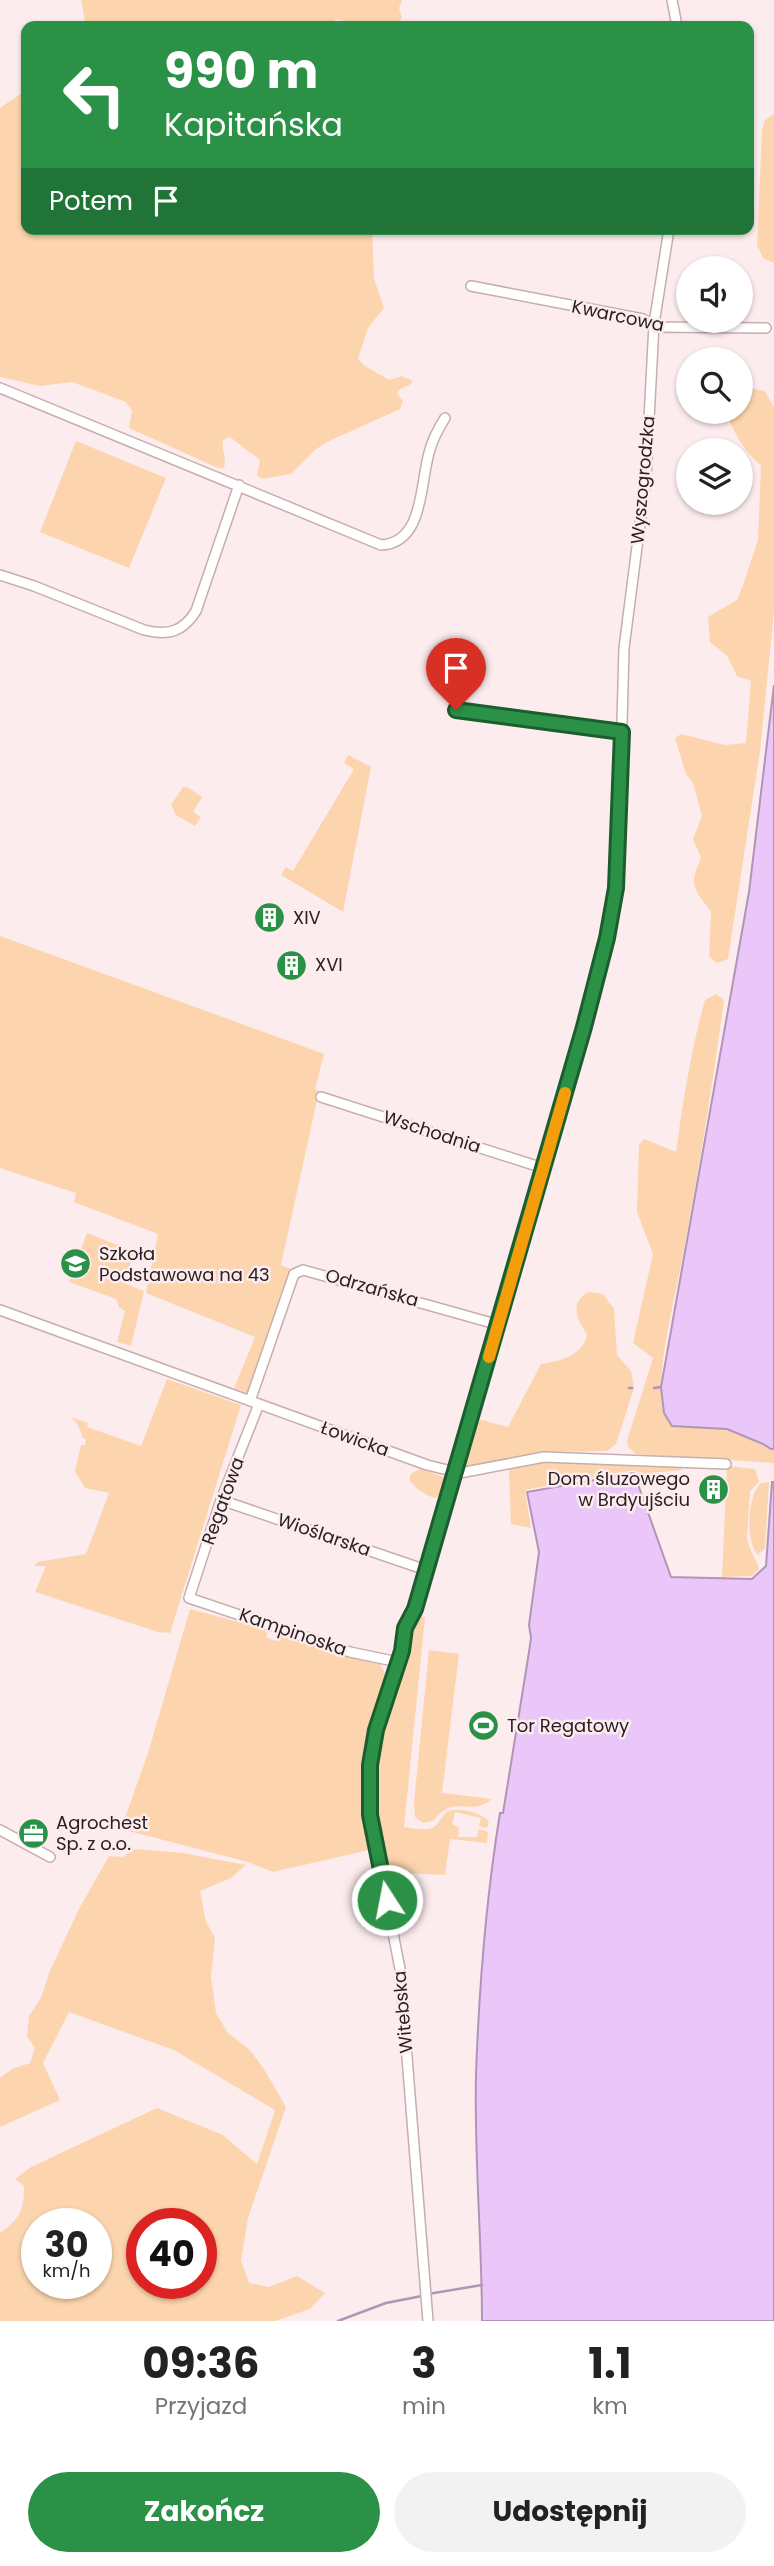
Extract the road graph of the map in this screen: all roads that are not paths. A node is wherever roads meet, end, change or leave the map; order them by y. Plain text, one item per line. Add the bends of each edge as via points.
1 (672, 0) edge
2 (676, 21) edge
3 (668, 235) edge
4 (472, 289) dead end
5 (653, 324) junction
6 (766, 328) dead end
7 (0, 388) edge
8 (444, 418) dead end
9 (239, 485) junction
10 (0, 575) edge
11 (21, 581) junction
12 (0, 582) edge
13 (456, 710) dead end
14 (622, 732) junction
15 (321, 1097) dead end
16 (543, 1167) junction
17 (0, 1310) edge
18 (499, 1325) junction
19 (254, 1402) junction
20 (726, 1464) dead end
21 (455, 1472) junction
22 (221, 1500) junction
23 (426, 1570) junction
24 (189, 1598) joint
25 (398, 1662) junction
26 (0, 1830) edge
27 (50, 1857) dead end
28 (428, 2321) edge

1 - 2 street
3 - 5 street, Wyszogrodzka
4 - 5 street, Kwarcowa
5 - 6 street, Kwarcowa
5 - 14 street, Wyszogrodzka via 646,477 624,648
7 - 9 street
8 - 9 street via 428,455 414,521 402,537 389,544 373,543
9 - 11 street via 196,611 180,630 162,634 144,630
10 - 11 street
11 - 12 street
13 - 14 street
14 - 16 street, Witebska via 614,904
15 - 16 street, Wschodnia
16 - 18 street, Witebska
17 - 19 street, Łowicka
18 - 19 street, Odrzańska via 303,1270 294,1274
18 - 21 street, Witebska
19 - 21 street, Łowicka
19 - 22 street, Regatowa
20 - 21 street, Łowicka via 544,1457
21 - 23 street, Witebska
22 - 23 street, Wioślarska
22 - 24 street, Regatowa
23 - 25 street, Witebska
24 - 25 street, Kampinoska via 350,1652
25 - 28 street, Witebska via 372,1747 369,1798 400,1969
26 - 27 street

